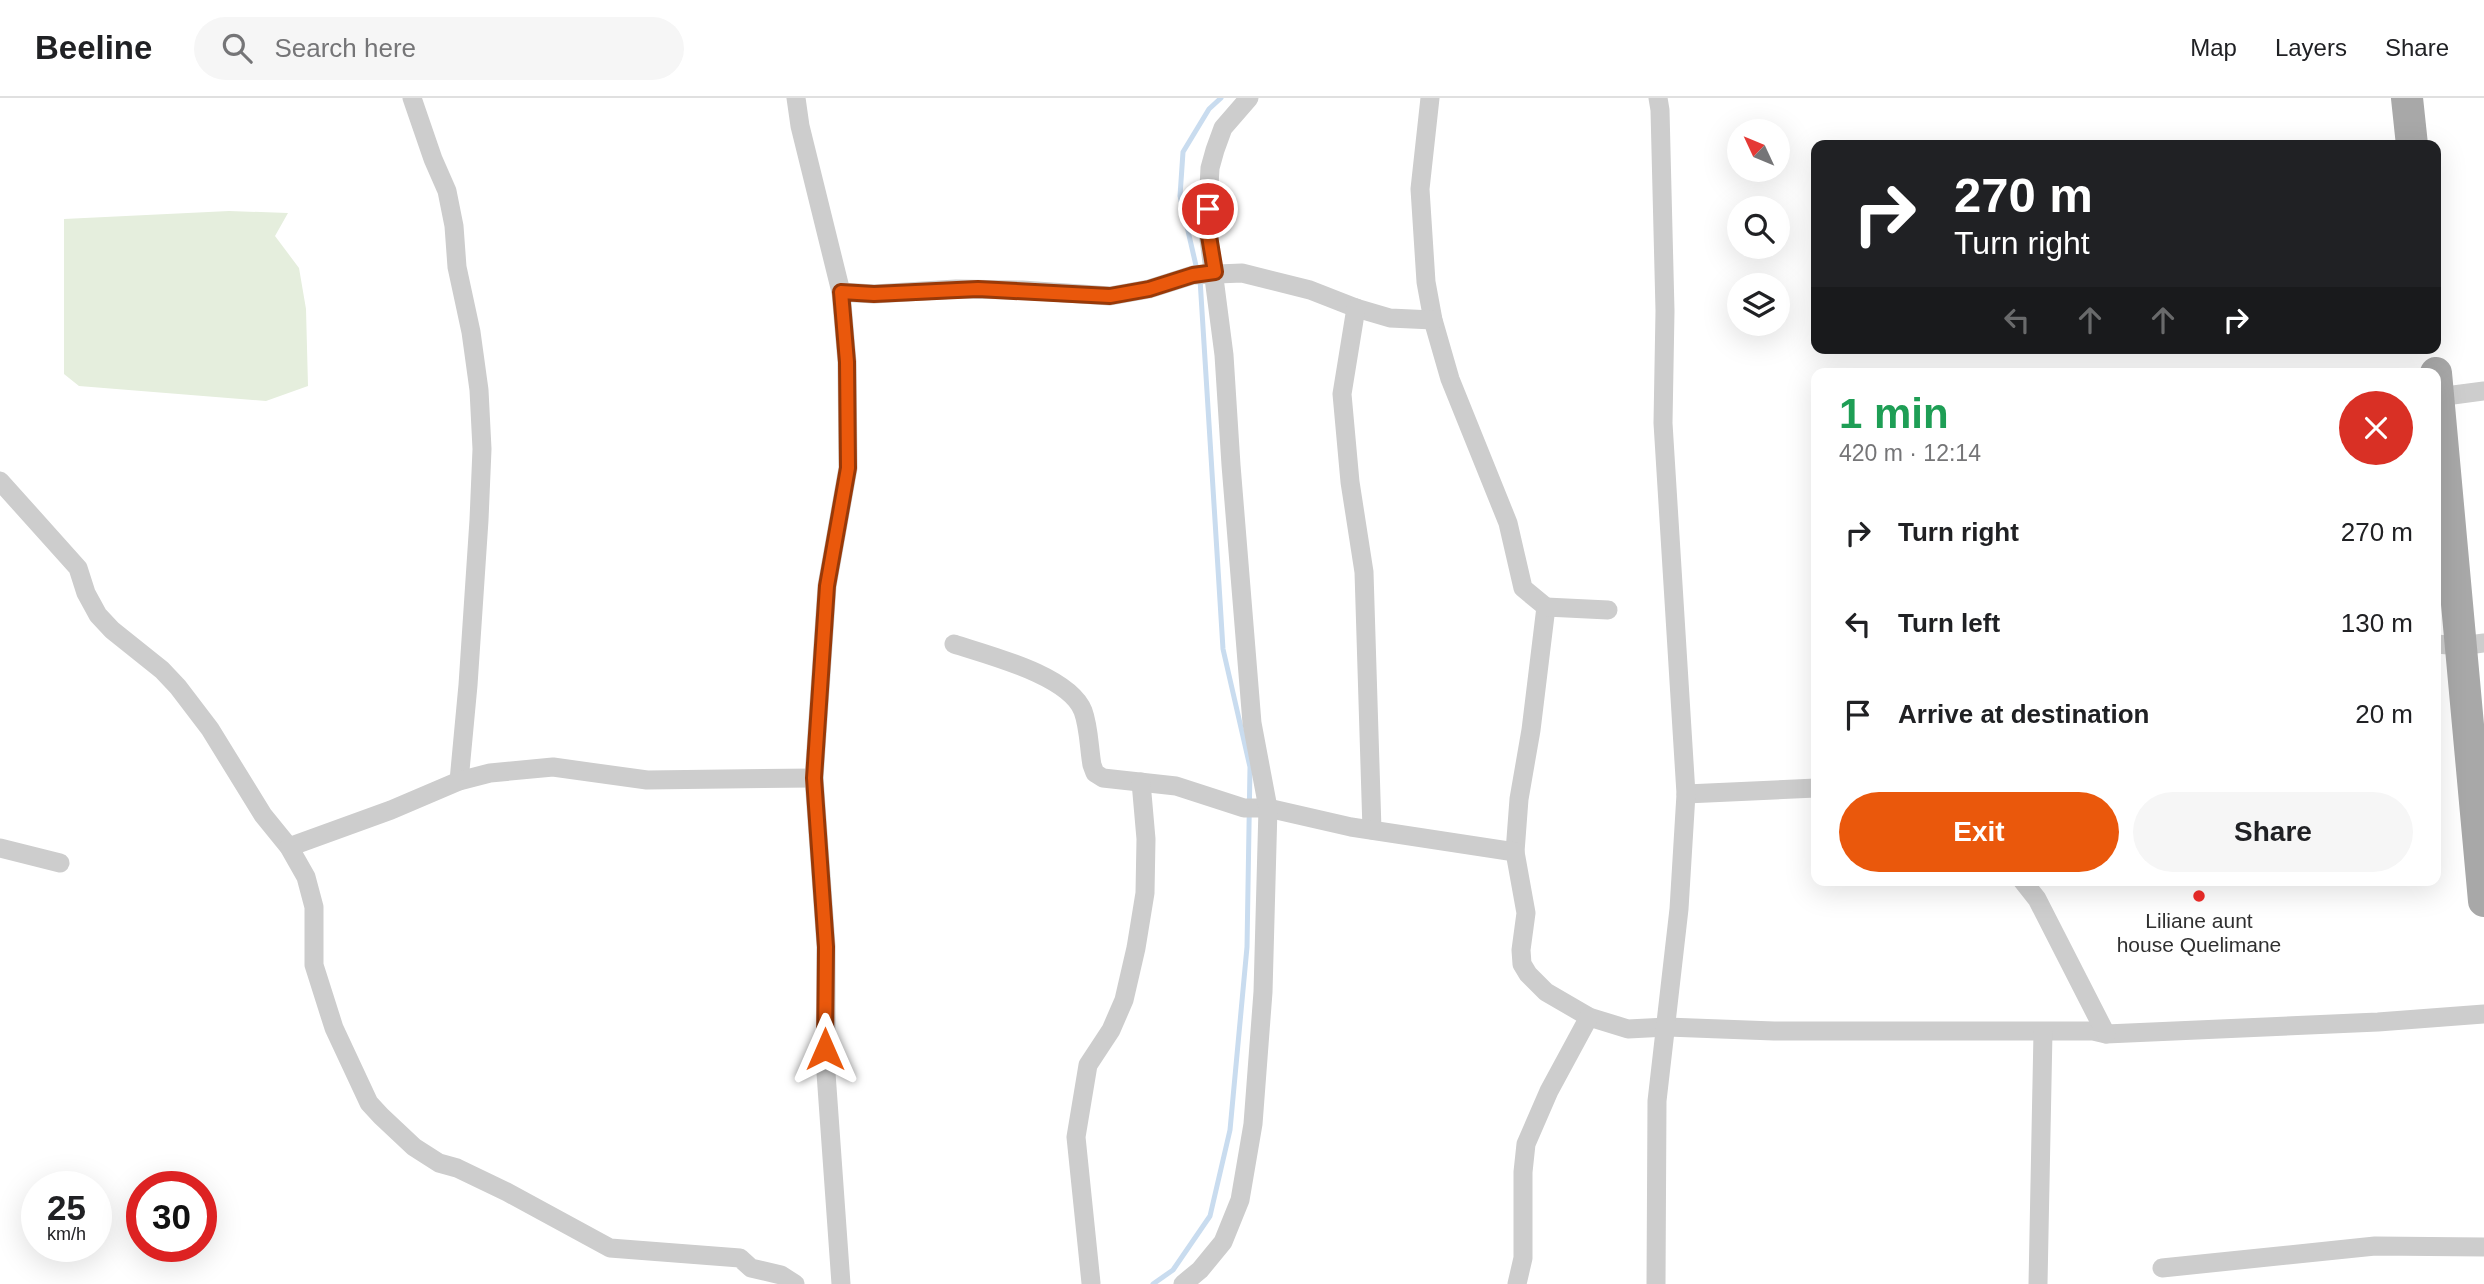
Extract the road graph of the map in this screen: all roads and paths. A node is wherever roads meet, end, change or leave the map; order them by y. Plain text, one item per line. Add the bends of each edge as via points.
1 (412, 98) edge
2 (796, 98) edge
3 (1249, 98) edge
4 (1430, 98) edge
5 (1658, 98) edge
6 (2407, 98) edge
7 (2411, 140) edge
8 (1204, 274) junction
9 (841, 292) junction
10 (1356, 308) junction
11 (1433, 320) junction
12 (2441, 382) edge
13 (2484, 391) edge
14 (2441, 427) edge
15 (0, 481) edge
16 (1546, 607) junction
17 (1608, 610) dead end
18 (954, 644) dead end
19 (2460, 644) edge
20 (814, 778) junction
21 (458, 781) junction
22 (1142, 782) junction
23 (1811, 788) edge
24 (1686, 794) junction
25 (1257, 808) junction
26 (1372, 830) junction
27 (289, 847) junction
28 (0, 848) edge
29 (1515, 852) junction
30 (60, 863) dead end
31 (2027, 886) edge
32 (2484, 901) edge
33 (2484, 1014) edge
34 (1589, 1017) junction
35 (1667, 1027) junction
36 (2043, 1032) junction
37 (2106, 1034) junction
38 (2484, 1247) edge
39 (2162, 1268) dead end
40 (1091, 1283) edge
41 (795, 1284) edge
42 (841, 1284) edge
43 (1183, 1284) edge
44 (1517, 1284) edge
45 (1656, 1284) edge
46 (2038, 1284) edge

1 - 21 street via 447,191 479,390 479,520
2 - 9 street
3 - 8 street via 1223,128 1210,168
4 - 11 street via 1420,189
5 - 24 street via 1665,311 1662,423
6 - 7 main road
8 - 9 street via 1110,296 956,289
8 - 10 street via 1242,273 1310,290
8 - 25 street via 1224,355
9 - 20 street via 848,468 827,586
10 - 11 street via 1390,318
10 - 26 street via 1342,394 1364,572
11 - 16 street via 1450,379 1508,523 1523,588
12 - 13 street
14 - 19 main road
15 - 27 street via 78,568 98,615 178,687
16 - 17 street
16 - 29 street
18 - 22 street via 1048,678 1082,710 1095,773
19 - 32 main road
20 - 21 street via 647,780 553,767
20 - 42 street via 826,947 826,1073
21 - 27 street
22 - 25 street via 1176,786
22 - 40 street via 1145,893 1136,948 1124,1000 1088,1065 1076,1137
23 - 24 street
24 - 35 street
25 - 26 street
25 - 43 street via 1263,992 1253,1124 1240,1200 1223,1242
26 - 29 street
27 - 41 street via 306,877 314,907 314,965 334,1028 369,1102 414,1147 610,1248 740,1258 751,1268 781,1275
28 - 30 street
29 - 34 street via 1527,913 1522,964 1546,992
31 - 37 street
33 - 37 street
34 - 35 street via 1628,1028
34 - 44 street via 1526,1144 1523,1258
35 - 36 street
35 - 45 street via 1657,1101
36 - 37 street
36 - 46 street
38 - 39 street via 2375,1246

